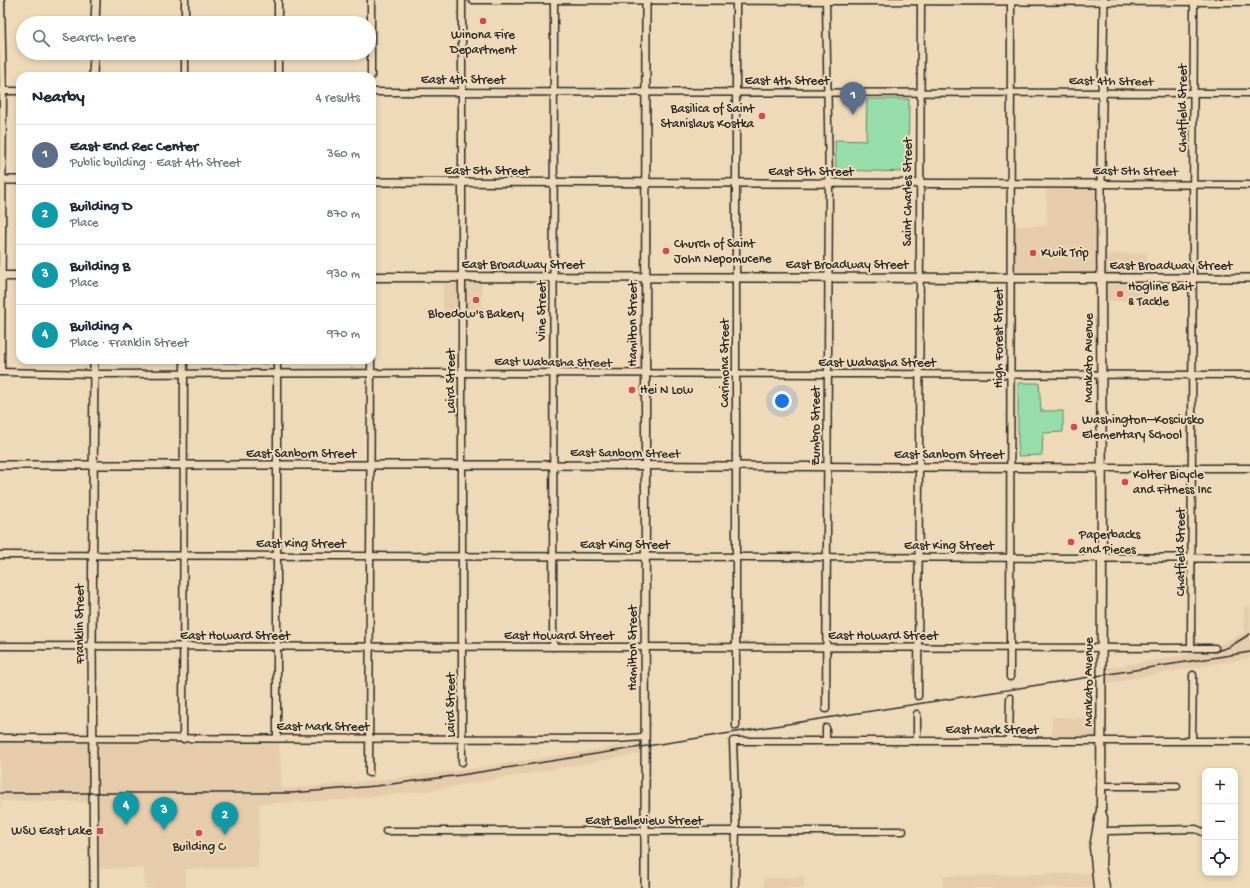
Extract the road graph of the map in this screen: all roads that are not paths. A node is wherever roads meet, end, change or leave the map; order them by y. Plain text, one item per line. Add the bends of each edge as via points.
1 (1, 0) edge
2 (96, 0) edge
3 (185, 0) edge
4 (278, 0) edge
5 (371, 0) edge
6 (462, 0) edge
7 (472, 0) edge
8 (554, 0) edge
9 (646, 0) edge
10 (736, 0) edge
11 (826, 1) edge
12 (921, 1) edge
13 (1011, 1) edge
14 (1104, 1) edge
15 (1194, 1) edge
16 (1250, 2) edge
17 (95, 16) edge
18 (185, 16) edge
19 (278, 16) edge
20 (371, 16) edge
21 (94, 60) edge
22 (185, 60) edge
23 (278, 60) edge
24 (371, 60) edge
25 (94, 72) edge
26 (185, 72) edge
27 (278, 72) edge
28 (371, 72) edge
29 (1, 91) edge
30 (16, 91) edge
31 (462, 91) junction
32 (376, 92) edge
33 (554, 92) junction
34 (736, 92) junction
35 (828, 92) junction
36 (919, 92) junction
37 (1011, 92) junction
38 (1103, 92) junction
39 (1250, 92) edge
40 (646, 93) junction
41 (1194, 93) junction
42 (1, 180) edge
43 (16, 180) edge
44 (376, 182) edge
45 (462, 183) junction
46 (554, 183) junction
47 (646, 183) junction
48 (1011, 183) junction
49 (737, 184) junction
50 (829, 184) junction
51 (919, 184) junction
52 (1100, 184) junction
53 (1194, 185) junction
54 (1250, 185) edge
55 (1, 276) edge
56 (16, 276) edge
57 (376, 276) edge
58 (462, 277) junction
59 (553, 277) junction
60 (646, 277) junction
61 (735, 277) junction
62 (827, 277) junction
63 (919, 278) junction
64 (1010, 278) junction
65 (1101, 278) junction
66 (1193, 278) junction
67 (1250, 278) edge
68 (94, 364) edge
69 (184, 364) edge
70 (277, 364) edge
71 (371, 364) edge
72 (0, 372) edge
73 (184, 373) junction
74 (277, 373) junction
75 (462, 373) junction
76 (94, 374) junction
77 (370, 374) junction
78 (553, 374) junction
79 (736, 374) junction
80 (827, 374) junction
81 (920, 374) junction
82 (1010, 374) junction
83 (1193, 374) junction
84 (645, 375) junction
85 (1102, 375) junction
86 (1250, 375) edge
87 (0, 465) edge
88 (184, 465) junction
89 (553, 465) junction
90 (93, 466) junction
91 (277, 466) junction
92 (370, 466) junction
93 (462, 466) junction
94 (920, 466) junction
95 (645, 467) junction
96 (735, 467) junction
97 (827, 467) junction
98 (1010, 467) junction
99 (1101, 468) junction
100 (1192, 468) junction
101 (1250, 468) edge
102 (0, 555) edge
103 (92, 555) junction
104 (184, 555) junction
105 (277, 556) junction
106 (370, 556) junction
107 (462, 556) junction
108 (553, 556) junction
109 (645, 557) junction
110 (735, 557) junction
111 (827, 557) junction
112 (919, 558) junction
113 (1010, 558) junction
114 (1102, 558) junction
115 (1192, 558) junction
116 (1250, 558) edge
117 (0, 646) edge
118 (92, 646) junction
119 (184, 647) junction
120 (277, 647) junction
121 (370, 647) junction
122 (462, 647) junction
123 (553, 647) junction
124 (645, 647) junction
125 (735, 647) junction
126 (827, 647) junction
127 (919, 647) junction
128 (1010, 647) junction
129 (1101, 648) junction
130 (1191, 648) junction
131 (1215, 648) dead end
132 (1193, 675) dead end
133 (1010, 677) dead end
134 (918, 696) dead end
135 (1010, 698) dead end
136 (826, 709) dead end
137 (917, 714) dead end
138 (736, 726) dead end
139 (826, 728) dead end
140 (645, 737) junction
141 (0, 738) edge
142 (93, 738) junction
143 (277, 738) junction
144 (370, 738) junction
145 (462, 738) junction
146 (183, 739) junction
147 (1192, 740) junction
148 (826, 741) junction
149 (917, 741) junction
150 (1009, 741) junction
151 (1102, 741) junction
152 (1250, 741) edge
153 (462, 762) dead end
154 (369, 773) dead end
155 (1101, 786) junction
156 (1177, 786) dead end
157 (1101, 812) junction
158 (386, 831) dead end
159 (645, 832) junction
160 (736, 832) junction
161 (903, 832) dead end
162 (1202, 832) edge
163 (1102, 833) junction
164 (94, 888) edge
165 (645, 888) edge
166 (735, 888) edge
167 (1098, 888) edge
168 (1105, 888) edge

1 - 29 street
2 - 17 street
3 - 18 street
4 - 19 street
5 - 20 street
6 - 31 street, Laird Street
7 - 8 street
8 - 9 street
8 - 33 street, Vine Street
9 - 10 street
9 - 40 street, Hamilton Street
10 - 11 street
10 - 34 street, Carimona Street
11 - 12 street
11 - 35 street, Zumbro Street
12 - 13 street
12 - 36 street, Saint Charles Street
13 - 14 street
13 - 37 street, High Forest Street
14 - 15 street
14 - 38 street, Mankato Avenue
15 - 16 street
15 - 41 street, Chatfield Street
21 - 25 street
22 - 26 street
23 - 27 street
24 - 28 street
29 - 30 street
29 - 42 street
31 - 32 street, East 4th Street
31 - 33 street, East 4th Street
31 - 45 street, Laird Street
33 - 40 street, East 4th Street
33 - 46 street, Vine Street
34 - 35 street, East 4th Street
34 - 40 street, East 4th Street
34 - 49 street, Carimona Street
35 - 36 street, East 4th Street
35 - 50 street, Zumbro Street
36 - 37 street, East 4th Street
36 - 51 street, Saint Charles Street
37 - 38 street, East 4th Street
37 - 48 street, High Forest Street
38 - 41 street, East 4th Street
38 - 52 street, Mankato Avenue
39 - 41 street, East 4th Street
40 - 47 street, Hamilton Street
41 - 53 street, Chatfield Street
42 - 43 street
42 - 55 street
44 - 45 street, East 5th Street
45 - 46 street, East 5th Street
45 - 58 street, Laird Street
46 - 47 street, East 5th Street
46 - 59 street, Vine Street
47 - 49 street, East 5th Street
47 - 60 street, Hamilton Street
48 - 51 street, East 5th Street
48 - 52 street, East 5th Street
48 - 64 street, High Forest Street
49 - 50 street, East 5th Street
49 - 61 street, Carimona Street
50 - 51 street, East 5th Street
50 - 62 street, Zumbro Street
51 - 63 street, Saint Charles Street
52 - 53 street, East 5th Street
52 - 65 street, Mankato Avenue
53 - 54 street, East 5th Street
53 - 66 street, Chatfield Street
55 - 56 main road
55 - 72 street
57 - 58 main road, East Broadway Street
58 - 59 main road, East Broadway Street
58 - 75 street, Laird Street
59 - 60 main road, East Broadway Street
59 - 78 street, Vine Street
60 - 61 main road, East Broadway Street
60 - 84 street, Hamilton Street
61 - 62 main road, East Broadway Street
61 - 79 street, Carimona Street
62 - 63 main road, East Broadway Street
62 - 80 street, Zumbro Street
63 - 64 main road, East Broadway Street
63 - 81 street, Saint Charles Street
64 - 65 main road, East Broadway Street
64 - 82 street, High Forest Street
65 - 66 street, East Broadway Street
65 - 85 main road, Mankato Avenue
66 - 67 street, East Broadway Street
66 - 83 street, Chatfield Street
68 - 76 street, Franklin Street
69 - 73 street
70 - 74 street
71 - 77 street
72 - 76 street, East Wabasha Street
73 - 74 street, East Wabasha Street
73 - 76 street, East Wabasha Street
73 - 88 street
74 - 77 street, East Wabasha Street
74 - 91 street
75 - 77 street, East Wabasha Street
75 - 78 street, East Wabasha Street
75 - 93 street, Laird Street
76 - 90 street, Franklin Street
77 - 92 street
78 - 84 street, East Wabasha Street
78 - 89 street, Vine Street
79 - 80 street, East Wabasha Street
79 - 84 street, East Wabasha Street
79 - 96 street, Carimona Street
80 - 81 street, East Wabasha Street
80 - 97 street, Zumbro Street
81 - 82 street, East Wabasha Street
81 - 94 street, Saint Charles Street
82 - 85 street, East Wabasha Street
82 - 98 street, High Forest Street
83 - 85 street, East Wabasha Street
83 - 86 street, East Wabasha Street
83 - 100 street, Chatfield Street
84 - 95 street, Hamilton Street
85 - 99 main road, Mankato Avenue
87 - 90 street, East Sanborn Street
88 - 90 street, East Sanborn Street
88 - 91 street, East Sanborn Street
88 - 104 street
89 - 93 street, East Sanborn Street
89 - 95 street, East Sanborn Street
89 - 108 street, Vine Street
90 - 103 street, Franklin Street
91 - 92 street, East Sanborn Street
91 - 105 street
92 - 93 street, East Sanborn Street
92 - 106 street
93 - 107 street, Laird Street
94 - 97 street, East Sanborn Street
94 - 98 street, East Sanborn Street
94 - 112 street, Saint Charles Street
95 - 96 street, East Sanborn Street
95 - 109 street, Hamilton Street
96 - 97 street, East Sanborn Street
96 - 110 street, Carimona Street
97 - 111 street, Zumbro Street
98 - 99 street, East Sanborn Street
98 - 113 street, High Forest Street
99 - 100 street, East Sanborn Street
99 - 114 main road, Mankato Avenue
100 - 101 street, East Sanborn Street
100 - 115 street, Chatfield Street
102 - 103 street, East King Street
103 - 104 street, East King Street
103 - 118 street, Franklin Street
104 - 105 street, East King Street
104 - 119 street
105 - 106 street, East King Street
105 - 120 street
106 - 107 street, East King Street
106 - 121 street
107 - 108 street, East King Street
107 - 122 street, Laird Street
108 - 109 street, East King Street
108 - 123 street, Vine Street
109 - 110 street, East King Street
109 - 124 street, Hamilton Street
110 - 111 street, East King Street
110 - 125 street, Carimona Street
111 - 112 street, East King Street
111 - 126 street, Zumbro Street
112 - 113 street, East King Street
112 - 127 street, Saint Charles Street
113 - 114 street, East King Street
113 - 128 street, High Forest Street
114 - 115 street, East King Street
114 - 129 main road, Mankato Avenue
115 - 116 street, East King Street
115 - 130 street, Chatfield Street
117 - 118 street, East Howard Street
118 - 119 street, East Howard Street
118 - 142 street, Franklin Street
119 - 120 street, East Howard Street
119 - 146 street
120 - 121 street, East Howard Street
120 - 143 street
121 - 122 street, East Howard Street
121 - 144 street
122 - 123 street, East Howard Street
122 - 145 street, Laird Street
123 - 124 street, East Howard Street
124 - 125 street, East Howard Street
124 - 140 street, Hamilton Street
125 - 126 street, East Howard Street
125 - 138 street, Carimona Street
126 - 127 street, East Howard Street
126 - 136 street, Zumbro Street
127 - 128 street, East Howard Street
127 - 134 street, Saint Charles Street
128 - 129 street, East Howard Street
128 - 133 street, High Forest Street
129 - 130 street, East Howard Street
129 - 151 main road, Mankato Avenue
130 - 131 street, East Howard Street
132 - 147 street
135 - 150 street
137 - 149 street
139 - 148 street
140 - 145 street, East Mark Street
140 - 159 street, Hamilton Street
141 - 142 street, East Mark Street
142 - 146 street, East Mark Street
142 - 164 street, Franklin Street
143 - 144 street, East Mark Street
143 - 146 street, East Mark Street
144 - 145 street, East Mark Street
144 - 154 street
145 - 153 street, Laird Street
147 - 151 street, East Mark Street
147 - 152 street, East Mark Street
148 - 149 street, East Mark Street
148 - 160 street, East Mark Street via 733,741
149 - 150 street, East Mark Street
150 - 151 street, East Mark Street
151 - 155 main road, Mankato Avenue
155 - 156 street
155 - 157 main road, Mankato Avenue
157 - 163 main road, Mankato Avenue
157 - 167 main road, Mankato Avenue via 1094,847
158 - 159 street, East Belleview Street
159 - 160 street, East Belleview Street
159 - 165 street, Hamilton Street
160 - 161 street, East Belleview Street
160 - 166 street
162 - 163 street via 1196,829
163 - 168 main road, Mankato Avenue via 1101,864

